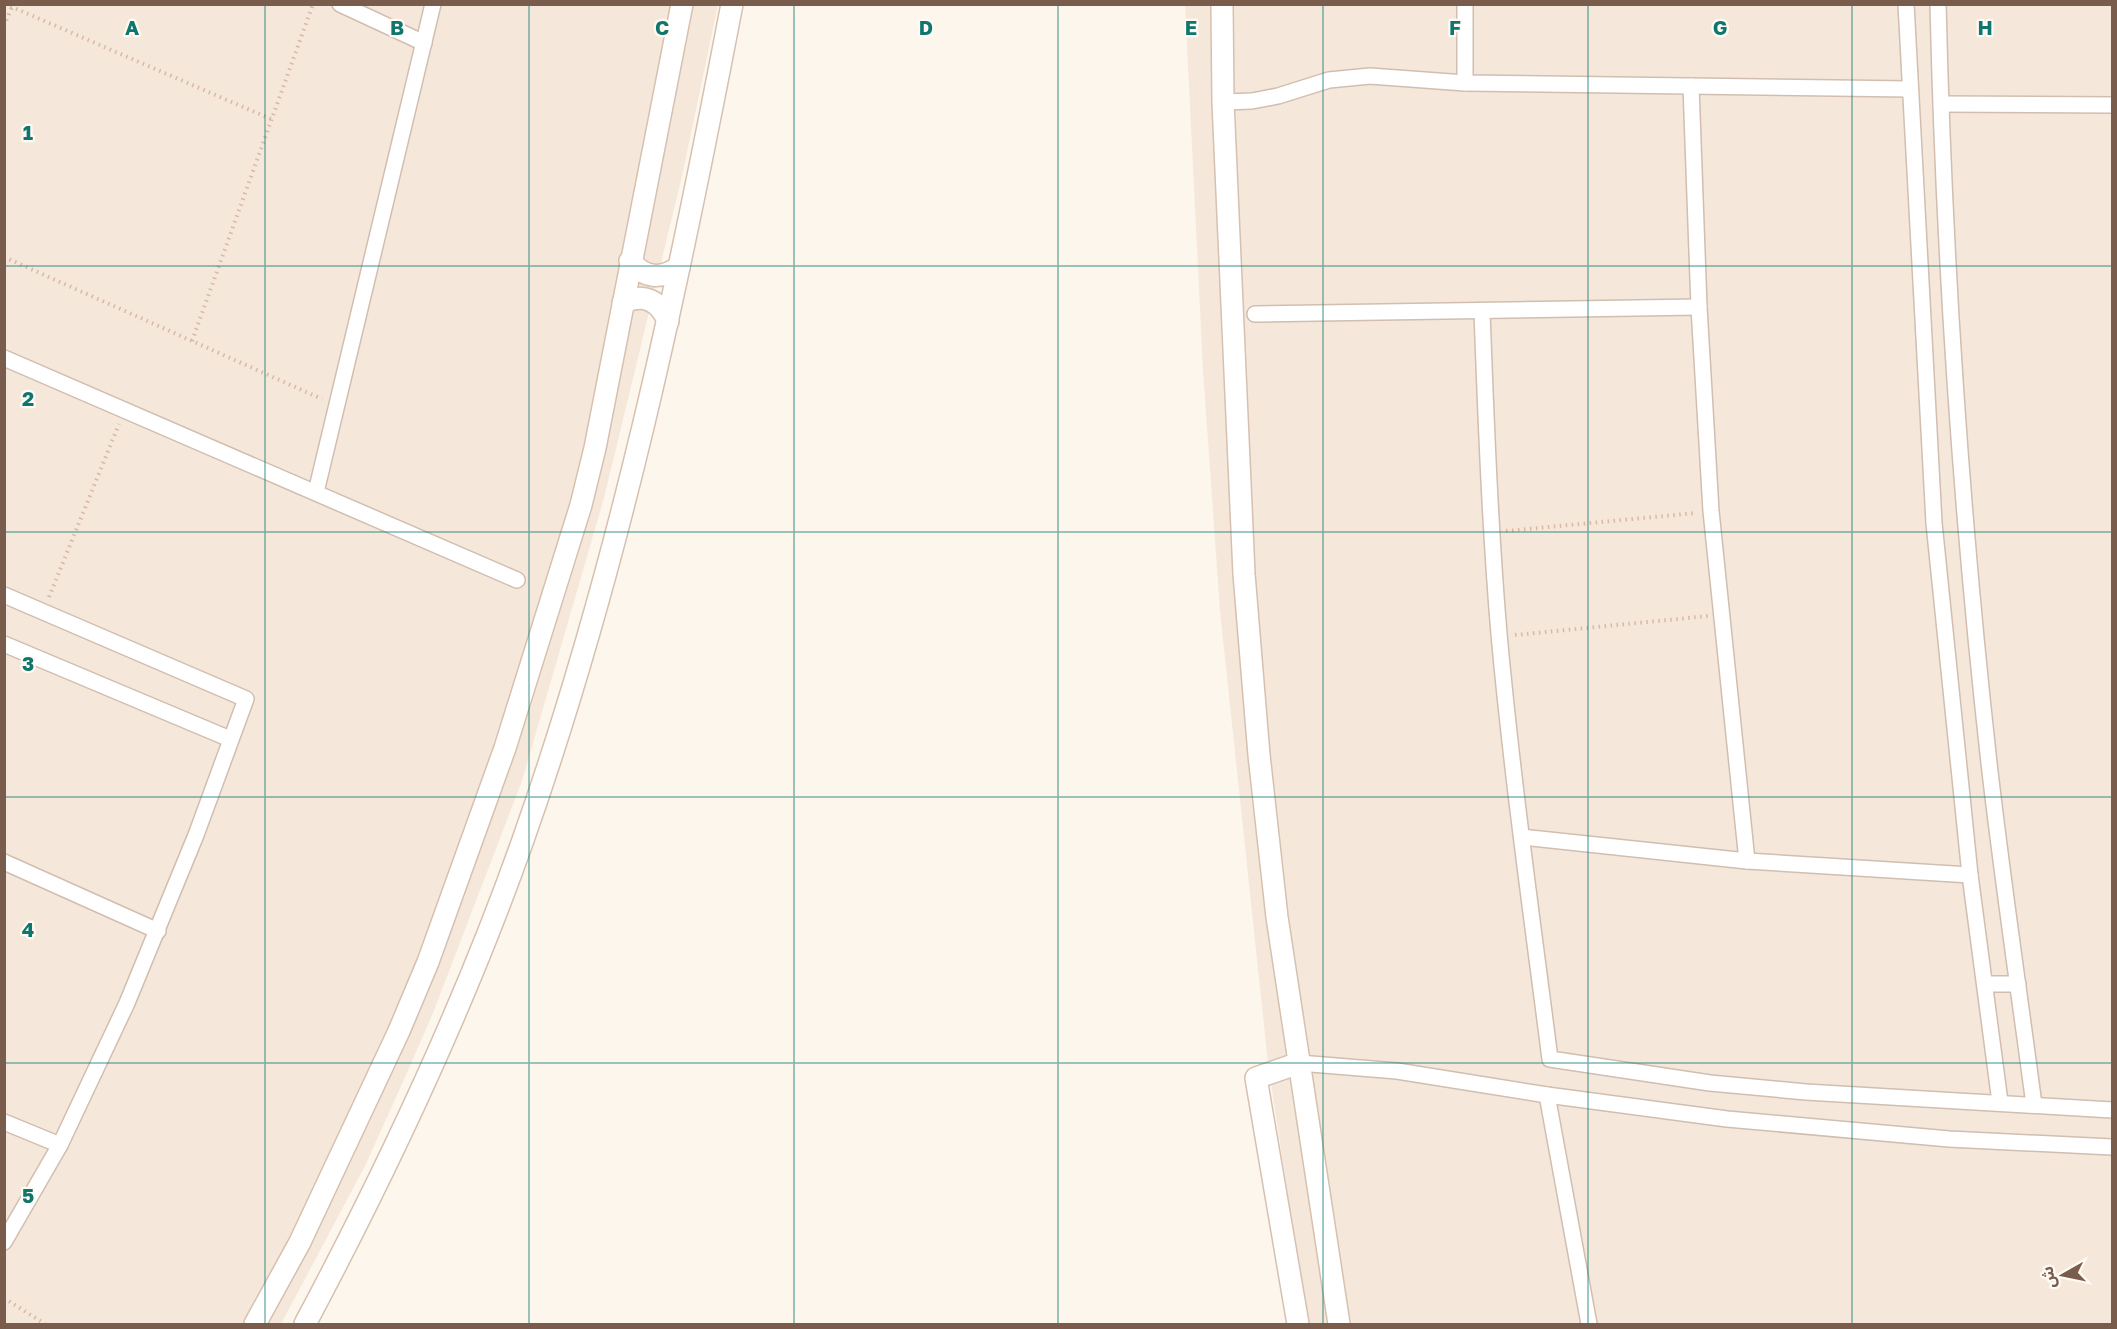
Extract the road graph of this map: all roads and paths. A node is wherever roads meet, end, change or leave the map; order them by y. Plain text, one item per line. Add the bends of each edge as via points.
1 (5, 4) edge
2 (313, 4) edge
3 (340, 4) edge
4 (434, 4) edge
5 (682, 4) edge
6 (732, 4) edge
7 (1222, 4) edge
8 (1465, 4) edge
9 (1906, 4) edge
10 (1938, 4) edge
11 (12, 8) junction
12 (4, 26) edge
13 (424, 43) junction
14 (1465, 83) junction
15 (1691, 86) junction
16 (1910, 89) junction
17 (1223, 102) junction
18 (1941, 104) junction
19 (2112, 105) edge
20 (271, 119) junction
21 (4, 257) edge
22 (630, 261) junction
23 (679, 267) junction
24 (622, 303) junction
25 (1699, 307) junction
26 (1482, 312) junction
27 (1255, 314) dead end
28 (668, 321) junction
29 (192, 341) junction
30 (4, 358) edge
31 (336, 405) junction
32 (125, 410) junction
33 (316, 492) junction
34 (1711, 511) junction
35 (1491, 533) junction
36 (517, 580) dead end
37 (4, 595) edge
38 (43, 612) junction
39 (1720, 615) junction
40 (1500, 636) junction
41 (4, 644) edge
42 (230, 739) junction
43 (1522, 837) junction
44 (1747, 861) junction
45 (4, 862) edge
46 (1970, 876) junction
47 (158, 931) junction
48 (1985, 984) junction
49 (2018, 984) junction
50 (1299, 1063) junction
51 (1547, 1095) junction
52 (2001, 1102) junction
53 (2034, 1105) junction
54 (2112, 1110) edge
55 (4, 1122) edge
56 (60, 1145) junction
57 (2112, 1147) edge
58 (4, 1242) edge
59 (4, 1298) edge
60 (45, 1324) edge
61 (255, 1324) edge
62 (305, 1324) edge
63 (1298, 1324) edge
64 (1339, 1324) edge
65 (1589, 1324) edge

1 - 11 path
2 - 20 path
3 - 13 street
4 - 13 street
5 - 22 street
6 - 23 street
7 - 17 street
8 - 14 street
9 - 16 street
10 - 18 street
11 - 12 path
11 - 20 path
13 - 31 street
14 - 15 street
14 - 17 street via 1349,77 1278,96
15 - 16 street
15 - 25 street
16 - 46 street via 1934,523
17 - 50 street via 1244,574 1266,813
18 - 19 street
18 - 49 street via 1971,583
20 - 29 path
21 - 29 path
22 - 23 street via 644,274 653,276 663,276
22 - 24 street
23 - 28 street
24 - 28 street via 638,298 654,301
24 - 61 street via 581,505 477,827 399,1031 300,1242
25 - 26 street
25 - 34 street
26 - 27 street
26 - 35 street
28 - 62 street via 645,430 522,842 467,987 436,1056 346,1247
29 - 31 path
30 - 32 street
31 - 33 street
32 - 33 street
32 - 38 path
33 - 36 street
34 - 35 path
34 - 39 street
35 - 40 street
37 - 38 street
38 - 42 street via 246,699
39 - 40 path
39 - 44 street
40 - 43 street
41 - 42 street
42 - 47 street
43 - 44 street
43 - 52 street via 1550,1059 1710,1083
44 - 46 street
45 - 47 street
46 - 48 street
47 - 56 street
48 - 49 street
48 - 52 street
49 - 53 street
50 - 51 street via 1397,1071
50 - 63 street via 1256,1078
50 - 64 street
51 - 57 street via 1837,1130
51 - 65 street
52 - 53 street
53 - 54 street
55 - 56 street
56 - 58 street
59 - 60 path

